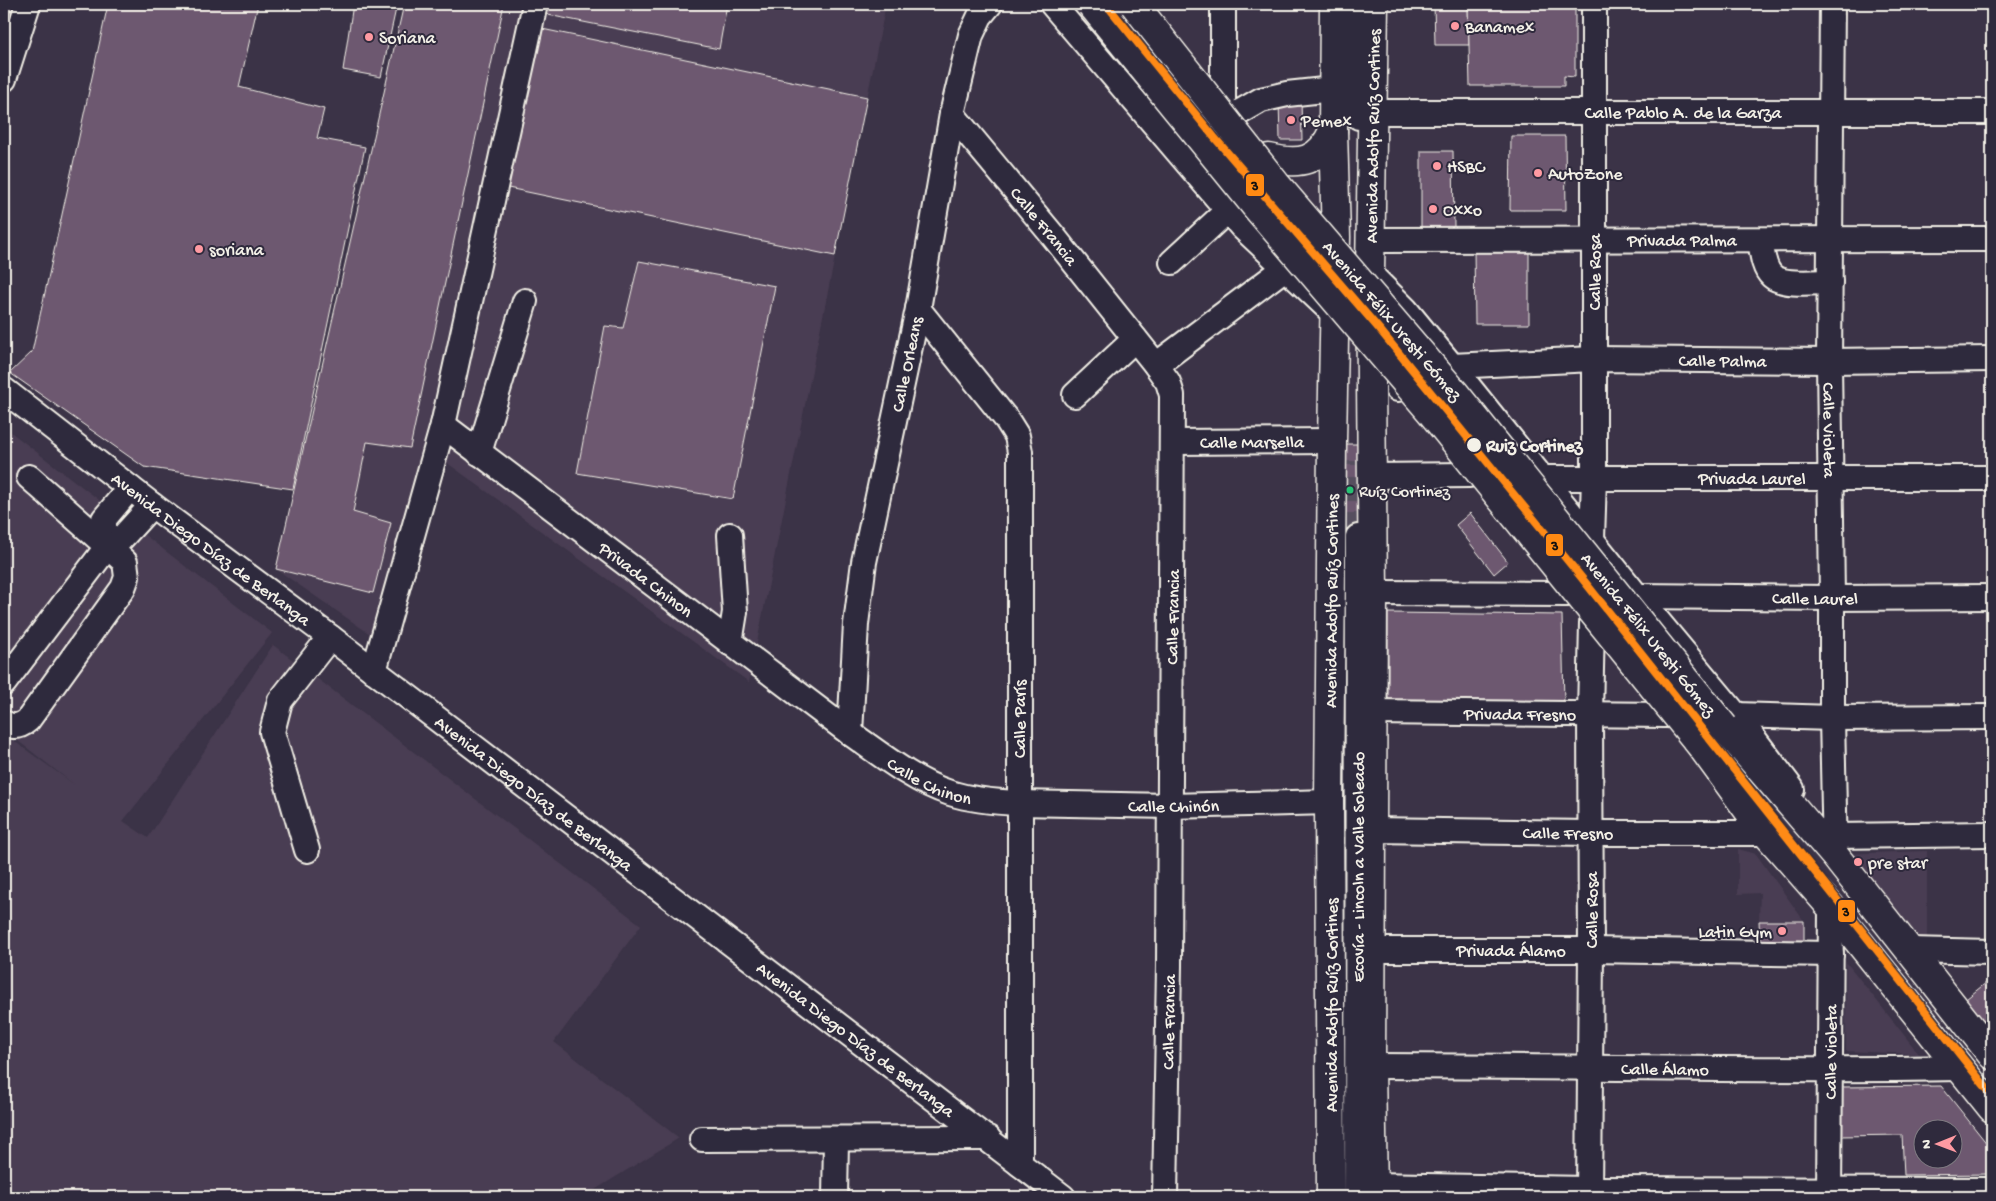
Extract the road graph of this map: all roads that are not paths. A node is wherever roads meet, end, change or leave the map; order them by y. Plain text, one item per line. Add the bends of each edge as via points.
1 (28, 4) edge
2 (535, 4) edge
3 (990, 4) edge
4 (1052, 4) edge
5 (1091, 4) edge
6 (1134, 4) edge
7 (1148, 4) edge
8 (1223, 4) edge
9 (1334, 4) edge
10 (1344, 4) edge
11 (1359, 4) edge
12 (1374, 4) edge
13 (1594, 4) edge
14 (1832, 4) edge
15 (4, 79) edge
16 (1333, 89) junction
17 (1229, 107) junction
18 (1374, 112) junction
19 (1832, 112) junction
20 (1992, 112) edge
21 (1593, 113) junction
22 (952, 114) junction
23 (1333, 131) junction
24 (1269, 158) junction
25 (1295, 190) junction
26 (1235, 218) junction
27 (1992, 239) edge
28 (1594, 240) junction
29 (1760, 240) junction
30 (1830, 240) junction
31 (1356, 252) junction
32 (1172, 262) dead end
33 (1285, 268) junction
34 (1830, 282) junction
35 (525, 301) dead end
36 (918, 309) junction
37 (1338, 318) junction
38 (1135, 339) junction
39 (1365, 349) junction
40 (1593, 359) junction
41 (1992, 359) edge
42 (1829, 361) junction
43 (1156, 366) junction
44 (1452, 366) junction
45 (1398, 389) junction
46 (4, 390) edge
47 (1076, 395) dead end
48 (443, 425) junction
49 (1173, 442) junction
50 (1344, 443) junction
51 (479, 453) junction
52 (1469, 475) junction
53 (1372, 476) junction
54 (28, 477) dead end
55 (1542, 478) junction
56 (1594, 478) junction
57 (1992, 478) edge
58 (1831, 479) junction
59 (130, 488) junction
60 (152, 505) junction
61 (730, 536) dead end
62 (1592, 539) junction
63 (107, 547) junction
64 (1373, 593) junction
65 (1568, 594) junction
66 (1637, 596) junction
67 (1992, 597) edge
68 (1832, 598) junction
69 (1592, 623) junction
70 (330, 637) junction
71 (730, 643) junction
72 (374, 671) junction
73 (4, 683) edge
74 (1372, 712) junction
75 (1590, 714) junction
76 (1666, 715) junction
77 (1992, 717) edge
78 (1832, 718) junction
79 (1730, 721) junction
80 (4, 723) edge
81 (850, 733) junction
82 (1330, 802) junction
83 (1019, 803) junction
84 (1170, 806) junction
85 (1762, 829) junction
86 (1372, 830) junction
87 (1591, 833) junction
88 (1992, 834) edge
89 (1834, 846) junction
90 (306, 850) dead end
91 (1831, 907) junction
92 (1372, 950) junction
93 (1591, 950) junction
94 (1910, 950) junction
95 (1992, 952) edge
96 (1831, 954) junction
97 (1992, 1056) edge
98 (1371, 1066) junction
99 (1589, 1066) junction
100 (1959, 1068) junction
101 (1829, 1071) junction
102 (1992, 1108) edge
103 (988, 1138) junction
104 (702, 1139) dead end
105 (836, 1140) junction
106 (1020, 1164) junction
107 (1992, 1190) edge
108 (1367, 1193) edge
109 (1588, 1193) edge
110 (1829, 1193) edge
111 (835, 1197) edge
112 (1063, 1197) edge
113 (1165, 1197) edge
114 (1331, 1197) edge
115 (1340, 1197) edge

1 - 15 street
2 - 48 street
3 - 22 street, Calle Orleans via 971,35
4 - 26 street
5 - 85 main road, Avenida Félix Uresti Gómez, bridge via 1256,208 1431,412 1702,747
6 - 79 main road, Avenida Félix Uresti Gómez, bridge via 1276,184
7 - 17 street
8 - 17 street
9 - 16 main road, Avenida Adolfo Ruíz Cortines
10 - 31 street
11 - 31 street
12 - 18 main road, Avenida Adolfo Ruíz Cortines
13 - 21 street, Calle Rosa
14 - 19 street, Calle Violeta
16 - 17 street via 1287,94
16 - 23 main road, Avenida Adolfo Ruíz Cortines
17 - 24 street
18 - 21 street, Calle Pablo A. de la Garza
18 - 31 main road, Avenida Adolfo Ruíz Cortines
19 - 20 street, Calle Pablo A. de la Garza
19 - 21 street, Calle Pablo A. de la Garza
19 - 30 street, Calle Violeta
21 - 28 street, Calle Rosa
22 - 36 street, Calle Orleans
22 - 38 street, Calle Francia
23 - 24 main road via 1322,150 1303,161
23 - 31 main road, Avenida Adolfo Ruíz Cortines
24 - 25 street
25 - 26 street via 1290,211 1274,226 1252,229
25 - 31 street
26 - 32 street
26 - 33 street
27 - 30 street, Privada Palma
28 - 29 street, Privada Palma
28 - 31 street, Privada Palma
28 - 40 street, Calle Rosa
29 - 30 street, Privada Palma
29 - 34 street via 1763,260 1772,276 1786,282
30 - 34 street, Calle Violeta
31 - 37 main road, Avenida Adolfo Ruíz Cortines
31 - 39 main road, Avenida Adolfo Ruíz Cortines
31 - 44 street
33 - 37 street
33 - 43 street
34 - 42 street, Calle Violeta
35 - 51 street
36 - 81 street, Calle Orleans via 864,562 856,624
36 - 83 street, Calle París via 1007,420 1020,452
37 - 39 street
37 - 50 main road, Avenida Adolfo Ruíz Cortines
38 - 43 street, Calle Francia
38 - 47 street
39 - 45 street
39 - 50 street
39 - 53 main road, Avenida Adolfo Ruíz Cortines
40 - 42 street, Calle Palma
40 - 44 street, Calle Palma
40 - 56 street, Calle Rosa
41 - 42 street, Calle Palma
42 - 58 street, Calle Violeta
43 - 49 street, Calle Francia via 1168,382 1172,395
44 - 45 street, Calle Palma via 1421,362 1406,364 1398,375
44 - 55 street
45 - 52 street
46 - 59 street, Avenida Diego Díaz de Berlanga
48 - 51 street, Privada Chinon
48 - 72 street
49 - 50 street, Calle Marsella
49 - 84 street, Calle Francia
50 - 82 main road, Avenida Adolfo Ruíz Cortines
51 - 71 street, Privada Chinon
52 - 53 street
52 - 65 street
53 - 64 main road, Avenida Adolfo Ruíz Cortines
54 - 63 street
55 - 56 street, Privada Laurel
55 - 62 street
56 - 58 street, Privada Laurel
56 - 62 street, Calle Rosa
57 - 58 street, Privada Laurel
58 - 68 street, Calle Violeta
59 - 60 street, Avenida Diego Díaz de Berlanga
59 - 63 street via 104,519
60 - 63 street via 129,531
60 - 70 street, Avenida Diego Díaz de Berlanga
61 - 71 street via 735,612
62 - 66 street
63 - 73 street
63 - 80 street via 125,562 127,577 123,588 28,720 21,725
64 - 65 street
64 - 74 main road, Avenida Adolfo Ruíz Cortines
65 - 69 street
66 - 68 street, Calle Laurel
66 - 79 street
67 - 68 street, Calle Laurel
68 - 78 street, Calle Violeta
69 - 75 street, Calle Rosa
69 - 76 street
70 - 72 street, Avenida Diego Díaz de Berlanga
70 - 90 street via 280,701 272,732
71 - 81 street, Privada Chinon
72 - 103 street, Avenida Diego Díaz de Berlanga
74 - 75 street, Privada Fresno
74 - 86 main road, Avenida Adolfo Ruíz Cortines
75 - 76 street, Privada Fresno
75 - 87 street, Calle Rosa
76 - 85 street via 1733,806
77 - 78 street
78 - 79 street
78 - 89 street, Calle Violeta
79 - 89 main road, Avenida Félix Uresti Gómez via 1807,822
81 - 83 street, Calle Chinon via 928,784 949,793
82 - 84 street, Calle Chinón
82 - 114 main road, Avenida Adolfo Ruíz Cortines
83 - 84 street, Calle Chinón
83 - 106 street, Calle París
84 - 113 street, Calle Francia
85 - 87 street, Calle Fresno
85 - 91 main road, Avenida Félix Uresti Gómez
86 - 87 street, Calle Fresno
86 - 92 main road, Avenida Adolfo Ruíz Cortines
87 - 93 street, Calle Rosa
88 - 89 street
89 - 94 main road, Avenida Félix Uresti Gómez
91 - 96 street, Calle Violeta
91 - 100 main road, Avenida Félix Uresti Gómez
92 - 93 street, Privada Álamo
92 - 98 main road, Avenida Adolfo Ruíz Cortines
93 - 96 street, Privada Álamo
93 - 99 street, Calle Rosa
94 - 95 street
94 - 97 main road, Avenida Félix Uresti Gómez
96 - 101 street, Calle Violeta
98 - 99 street, Calle Álamo
98 - 108 main road, Avenida Adolfo Ruíz Cortines
99 - 101 street, Calle Álamo
99 - 109 street, Calle Rosa
100 - 101 street, Calle Álamo
100 - 102 main road, Avenida Félix Uresti Gómez
101 - 110 street, Calle Violeta
103 - 105 street
103 - 106 street, Avenida Diego Díaz de Berlanga
104 - 105 street
105 - 111 street
106 - 112 street, Avenida Diego Díaz de Berlanga
107 - 110 street
108 - 109 street
108 - 115 street, Ecovía - Lincoln a Valle Soleado via 1350,537
109 - 110 street

